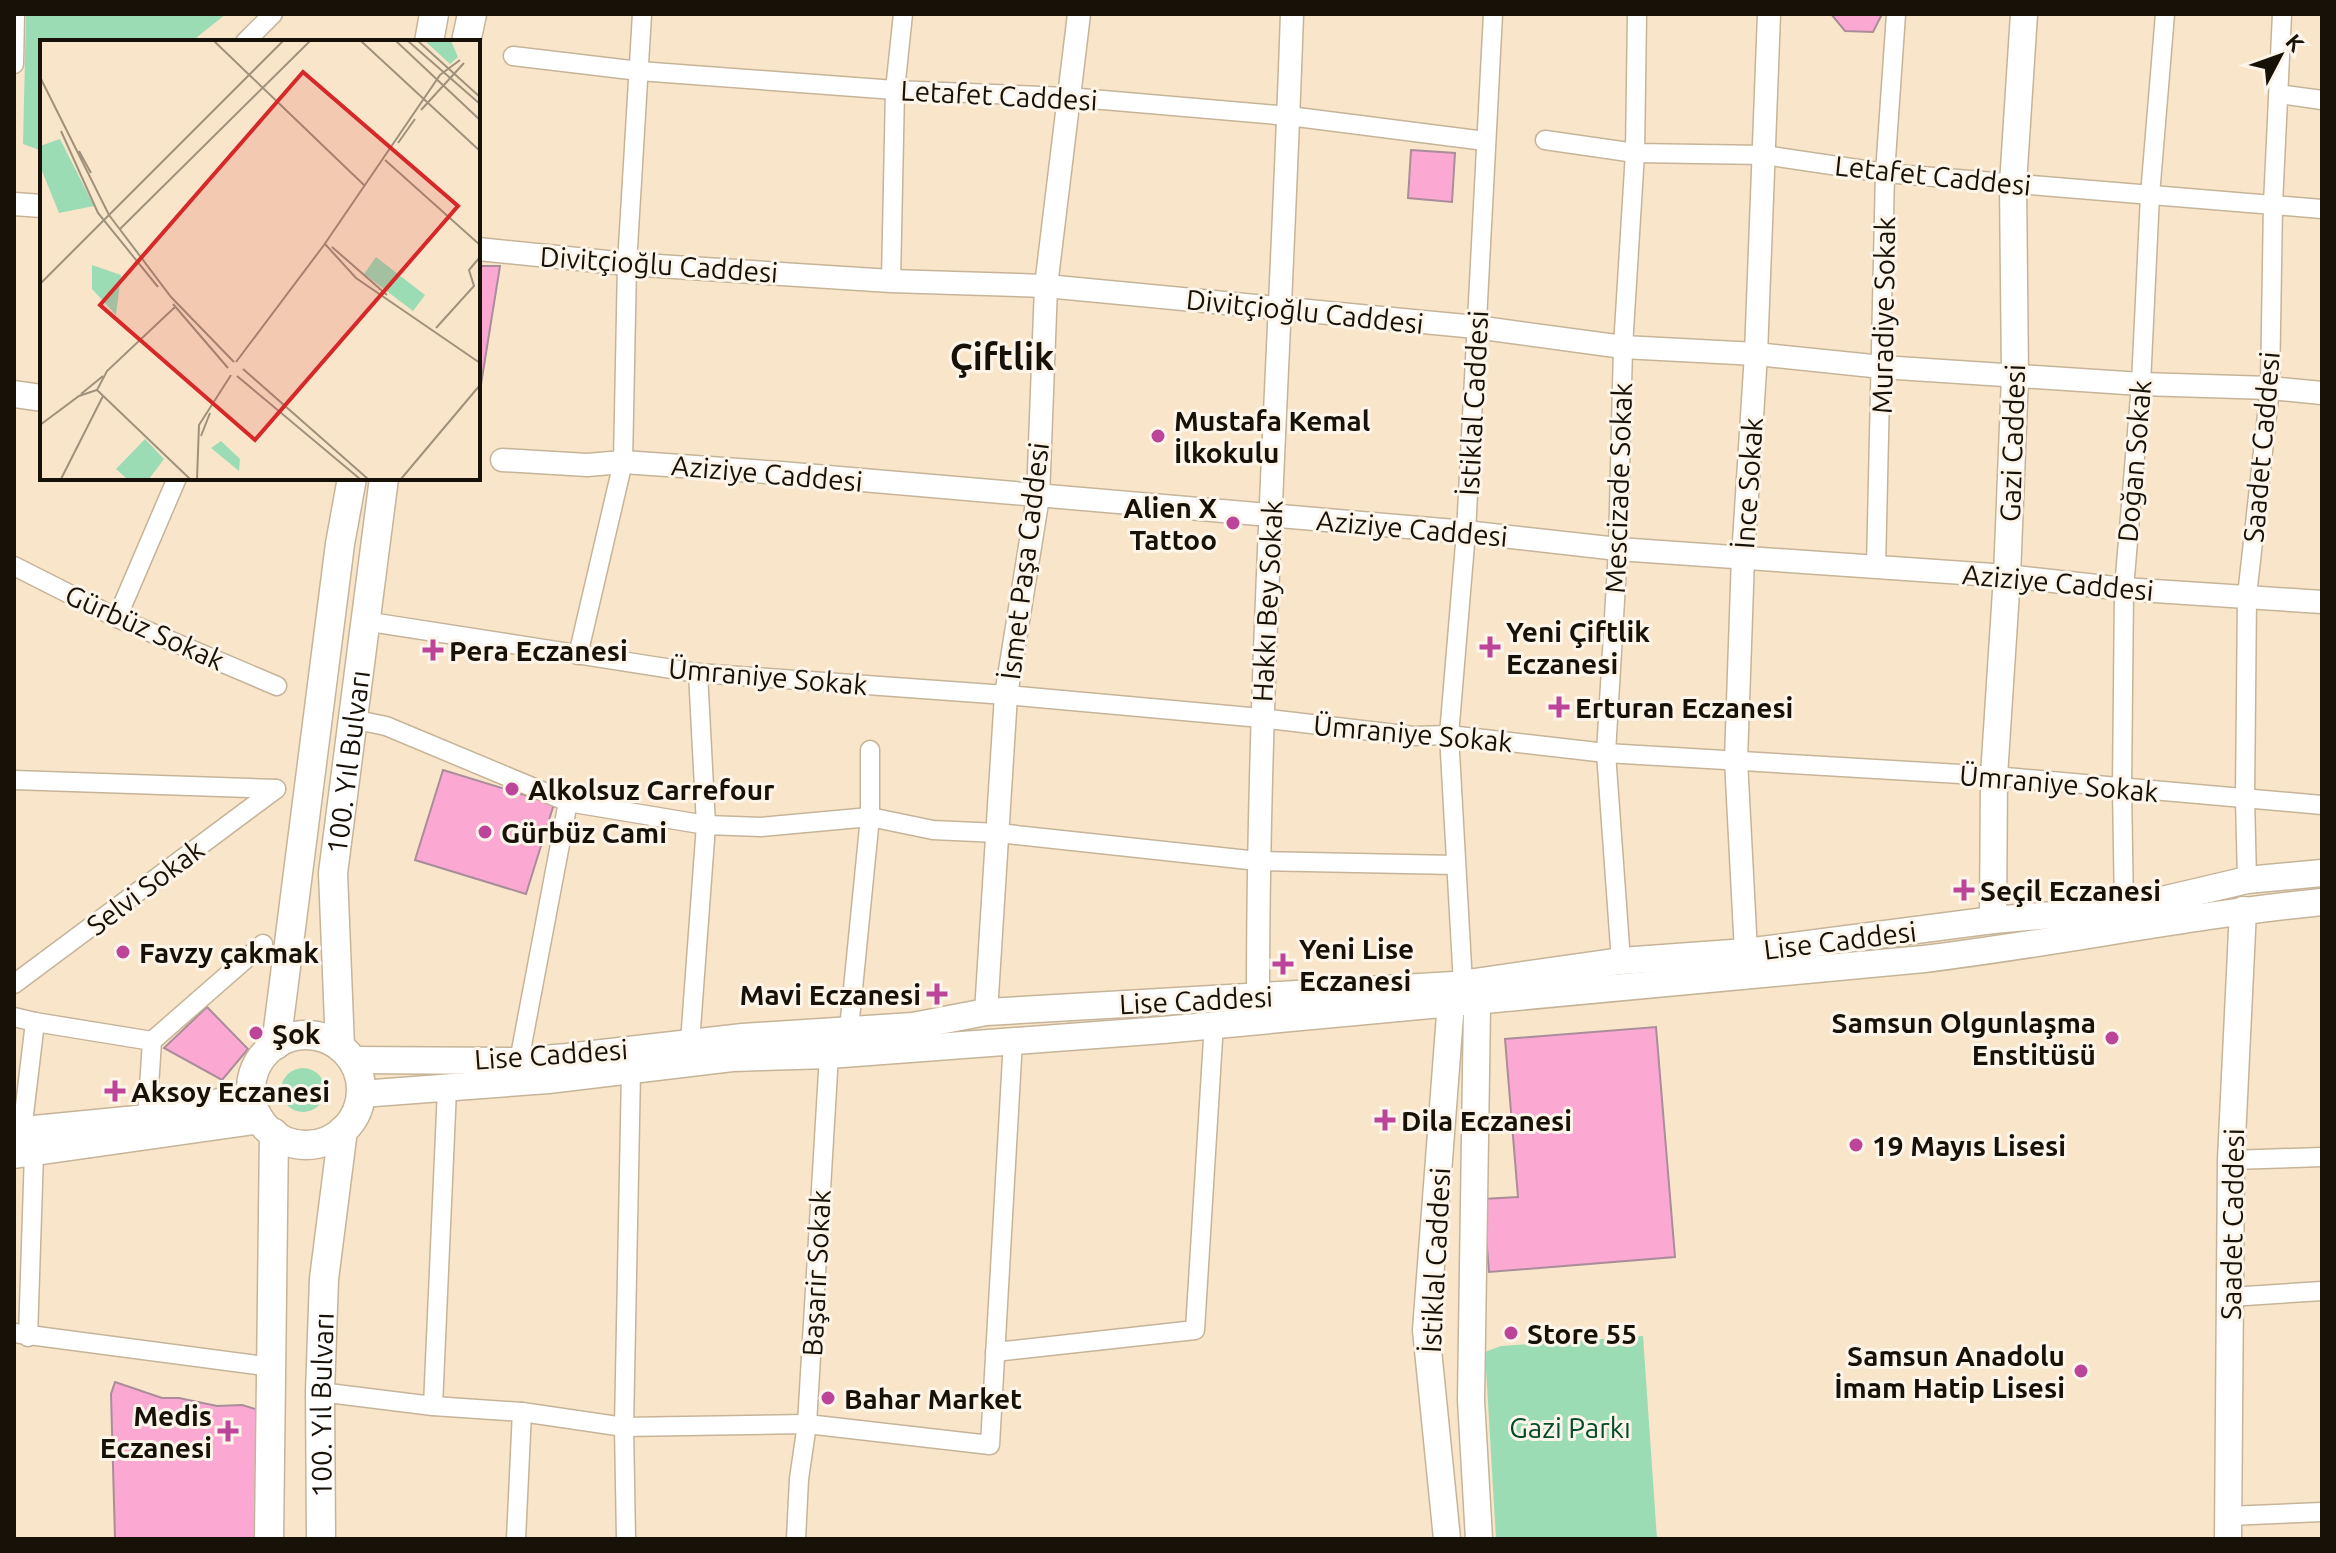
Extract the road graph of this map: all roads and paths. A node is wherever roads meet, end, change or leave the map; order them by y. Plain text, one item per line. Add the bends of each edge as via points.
1 (15, 14) edge
2 (273, 14) edge
3 (434, 14) edge
4 (472, 14) edge
5 (642, 14) edge
6 (903, 14) edge
7 (1079, 14) edge
8 (1292, 14) edge
9 (1493, 14) edge
10 (1637, 14) edge
11 (1769, 14) edge
12 (1896, 14) edge
13 (2024, 14) edge
14 (2165, 14) edge
15 (2282, 14) edge
16 (251, 40) edge
17 (429, 40) edge
18 (466, 40) edge
19 (513, 56) dead end
20 (14, 64) edge
21 (639, 71) junction
22 (895, 90) junction
23 (2279, 94) junction
24 (1068, 97) junction
25 (2322, 100) edge
26 (1289, 116) junction
27 (1545, 140) dead end
28 (1485, 141) junction
29 (1635, 153) junction
30 (1764, 155) junction
31 (1885, 173) junction
32 (2013, 184) junction
33 (2150, 195) junction
34 (14, 204) edge
35 (2273, 204) junction
36 (40, 206) edge
37 (2322, 209) edge
38 (480, 249) edge
39 (627, 264) junction
40 (891, 281) junction
41 (1046, 286) junction
42 (1280, 309) junction
43 (1476, 327) junction
44 (1623, 347) junction
45 (1756, 354) junction
46 (1882, 367) junction
47 (2015, 376) junction
48 (2141, 384) junction
49 (2270, 388) junction
50 (2322, 393) edge
51 (14, 394) edge
52 (40, 398) edge
53 (502, 460) dead end
54 (623, 462) junction
55 (176, 480) edge
56 (352, 480) edge
57 (384, 480) edge
58 (1038, 497) junction
59 (1272, 515) junction
60 (1466, 532) junction
61 (1618, 549) junction
62 (1743, 557) junction
63 (14, 566) edge
64 (1876, 568) junction
65 (2007, 576) junction
66 (2124, 589) junction
67 (2247, 596) junction
68 (2322, 602) edge
69 (117, 618) junction
70 (364, 621) junction
71 (578, 655) junction
72 (698, 673) junction
73 (277, 686) dead end
74 (1006, 695) junction
75 (1261, 718) junction
76 (352, 719) junction
77 (1449, 735) junction
78 (870, 750) dead end
79 (1606, 753) junction
80 (1736, 760) junction
81 (1994, 776) junction
82 (14, 780) edge
83 (2122, 788) junction
84 (2245, 798) junction
85 (568, 802) junction
86 (2322, 805) edge
87 (870, 817) junction
88 (706, 825) junction
89 (998, 833) junction
90 (1258, 861) junction
91 (1455, 865) junction
92 (2322, 873) edge
93 (2247, 880) junction
94 (2322, 902) edge
95 (2124, 909) junction
96 (2243, 910) junction
97 (1993, 920) junction
98 (263, 944) dead end
99 (1746, 952) junction
100 (1621, 961) junction
101 (14, 984) edge
102 (1463, 995) junction
103 (1258, 996) junction
104 (986, 1012) junction
105 (14, 1017) edge
106 (35, 1022) junction
107 (1214, 1023) junction
108 (849, 1029) junction
109 (1013, 1040) junction
110 (152, 1041) junction
111 (690, 1042) junction
112 (276, 1045) junction
113 (346, 1053) junction
114 (829, 1055) junction
115 (519, 1061) junction
116 (631, 1071) junction
117 (447, 1089) junction
118 (361, 1094) junction
119 (262, 1116) junction
120 (147, 1118) junction
121 (343, 1130) junction
122 (21, 1142) edge
123 (2322, 1157) edge
124 (2231, 1160) junction
125 (2322, 1291) edge
126 (2230, 1297) junction
127 (21, 1335) edge
128 (995, 1352) junction
129 (272, 1367) junction
130 (320, 1392) junction
131 (433, 1406) junction
132 (522, 1412) junction
133 (807, 1424) junction
134 (624, 1427) junction
135 (2322, 1512) edge
136 (2228, 1527) edge
137 (269, 1539) edge
138 (321, 1539) edge
139 (516, 1539) edge
140 (626, 1539) edge
141 (796, 1539) edge
142 (1447, 1539) edge
143 (1479, 1539) edge

1 - 20 street
2 - 16 street
3 - 17 main road
4 - 18 main road
5 - 21 street
6 - 22 street
7 - 24 street, İsmet Paşa Caddesi
8 - 26 street, Hakkı Bey Sokak
9 - 28 street, İstiklal Caddesi
10 - 29 street, Mescizade Sokak
11 - 30 street, İnce Sokak
12 - 31 street, Muradiye Sokak
13 - 32 main road, Gazi Caddesi
14 - 33 street, Doğan Sokak
15 - 23 street, Saadet Caddesi
19 - 21 street, Letafet Caddesi
21 - 22 street, Letafet Caddesi
21 - 39 street
22 - 24 street, Letafet Caddesi
22 - 40 street
23 - 25 street
23 - 35 street, Saadet Caddesi
24 - 26 street, Letafet Caddesi
24 - 41 street, İsmet Paşa Caddesi
26 - 28 street, Letafet Caddesi
26 - 42 street, Hakkı Bey Sokak
27 - 29 street, Letafet Caddesi
28 - 43 street, İstiklal Caddesi
29 - 30 street, Letafet Caddesi
29 - 44 street, Mescizade Sokak
30 - 31 street, Letafet Caddesi
30 - 45 street, İnce Sokak
31 - 32 street, Letafet Caddesi
31 - 46 street, Muradiye Sokak
32 - 33 street, Letafet Caddesi
32 - 47 main road, Gazi Caddesi
33 - 35 street, Letafet Caddesi
33 - 48 street, Doğan Sokak
34 - 36 street
35 - 37 street, Letafet Caddesi
35 - 49 street, Saadet Caddesi
38 - 39 street, Divitçioğlu Caddesi
39 - 40 street, Divitçioğlu Caddesi
39 - 54 street
40 - 41 street, Divitçioğlu Caddesi
41 - 42 street, Divitçioğlu Caddesi
41 - 58 street, İsmet Paşa Caddesi
42 - 43 street, Divitçioğlu Caddesi
42 - 59 street, Hakkı Bey Sokak
43 - 44 street, Divitçioğlu Caddesi
43 - 60 street, İstiklal Caddesi
44 - 45 street, Divitçioğlu Caddesi
44 - 61 street, Mescizade Sokak
45 - 46 street, Divitçioğlu Caddesi
45 - 62 street, İnce Sokak
46 - 47 street, Divitçioğlu Caddesi
46 - 64 street, Muradiye Sokak
47 - 48 street, Divitçioğlu Caddesi
47 - 65 main road, Gazi Caddesi
48 - 49 street, Divitçioğlu Caddesi
48 - 66 street, Doğan Sokak
49 - 50 street, Divitçioğlu Caddesi
49 - 67 street, Saadet Caddesi
51 - 52 main road
53 - 54 street, Aziziye Caddesi
54 - 58 street, Aziziye Caddesi
54 - 71 street
55 - 69 street
56 - 112 main road, 100. Yıl Bulvarı
57 - 70 main road, 100. Yıl Bulvarı
58 - 59 street, Aziziye Caddesi
58 - 74 street, İsmet Paşa Caddesi
59 - 60 street, Aziziye Caddesi
59 - 75 street, Hakkı Bey Sokak
60 - 61 street, Aziziye Caddesi
60 - 77 street, İstiklal Caddesi
61 - 62 street, Aziziye Caddesi
61 - 79 street, Mescizade Sokak
62 - 64 street, Aziziye Caddesi
62 - 80 street, İnce Sokak
63 - 69 street, Gürbüz Sokak
64 - 65 street, Aziziye Caddesi
65 - 66 street, Aziziye Caddesi
65 - 81 main road, Gazi Caddesi
66 - 67 street, Aziziye Caddesi
66 - 83 street, Doğan Sokak
67 - 68 street, Aziziye Caddesi
67 - 84 street, Saadet Caddesi
69 - 73 street, Gürbüz Sokak
70 - 71 street, Ümraniye Sokak
70 - 76 main road, 100. Yıl Bulvarı
71 - 72 street, Ümraniye Sokak
72 - 74 street, Ümraniye Sokak
72 - 88 street
74 - 75 street, Ümraniye Sokak
74 - 89 street, İsmet Paşa Caddesi
75 - 77 street, Ümraniye Sokak via 1413,736
75 - 90 street, Hakkı Bey Sokak
76 - 85 street via 386,726
76 - 113 main road, 100. Yıl Bulvarı via 333,873
77 - 79 street, Ümraniye Sokak
77 - 91 street, İstiklal Caddesi
78 - 87 street
79 - 80 street, Ümraniye Sokak
79 - 100 street, Mescizade Sokak
80 - 81 street, Ümraniye Sokak
80 - 99 street, İnce Sokak
81 - 83 street, Ümraniye Sokak
81 - 97 main road, Gazi Caddesi
82 - 101 street, Selvi Sokak via 276,789
83 - 84 street, Ümraniye Sokak
83 - 95 street, Doğan Sokak
84 - 86 street, Ümraniye Sokak
84 - 93 street, Saadet Caddesi
85 - 88 street
85 - 115 street
87 - 88 street via 761,827
87 - 89 street via 933,830
87 - 108 street
88 - 111 street
89 - 90 street
89 - 104 street, İsmet Paşa Caddesi
90 - 91 street
90 - 103 street, Hakkı Bey Sokak
91 - 102 street, İstiklal Caddesi
92 - 93 main road, Lise Caddesi
93 - 95 main road, Lise Caddesi
94 - 96 main road, Lise Caddesi
95 - 97 main road, Lise Caddesi
96 - 102 main road, Lise Caddesi via 1924,959
96 - 124 main road, Saadet Caddesi
97 - 99 main road, Lise Caddesi
98 - 110 street
99 - 100 main road, Lise Caddesi
100 - 102 main road, Lise Caddesi
102 - 103 main road, Lise Caddesi
102 - 107 main road, Lise Caddesi
102 - 142 main road, İstiklal Caddesi via 1426,1330
102 - 143 main road, İstiklal Caddesi via 1477,1023 1471,1400
103 - 104 main road, Lise Caddesi
104 - 108 main road, Lise Caddesi via 913,1026
105 - 106 street
106 - 110 street
106 - 122 street
107 - 109 main road, Lise Caddesi
107 - 128 street via 1195,1330
108 - 111 main road, Lise Caddesi
108 - 114 street
109 - 114 main road, Lise Caddesi
109 - 128 street
110 - 120 street
111 - 115 main road, Lise Caddesi
112 - 113 main road via 306,1035 324,1038
112 - 119 main road via 260,1060 253,1077
113 - 115 main road, Lise Caddesi
113 - 118 main road via 360,1076
114 - 116 main road, Lise Caddesi via 732,1058
114 - 133 street, Başarir Sokak
116 - 117 main road, Lise Caddesi
116 - 134 street
117 - 118 main road, Lise Caddesi
117 - 131 street
118 - 121 main road via 357,1111
119 - 120 main road
119 - 121 main road via 281,1139 299,1144 316,1144
119 - 122 main road
119 - 129 main road, 100. Yıl Bulvarı
120 - 122 main road
121 - 130 main road, 100. Yıl Bulvarı via 324,1279
122 - 127 street
123 - 124 street
124 - 126 main road, Saadet Caddesi
125 - 126 street
126 - 136 main road, Saadet Caddesi
127 - 129 street
128 - 133 street via 990,1445
129 - 137 main road, 100. Yıl Bulvarı
130 - 131 street
130 - 138 main road, 100. Yıl Bulvarı
131 - 132 street
132 - 134 street
132 - 139 street
133 - 134 street
133 - 141 street, Başarir Sokak
134 - 140 street
135 - 136 street

